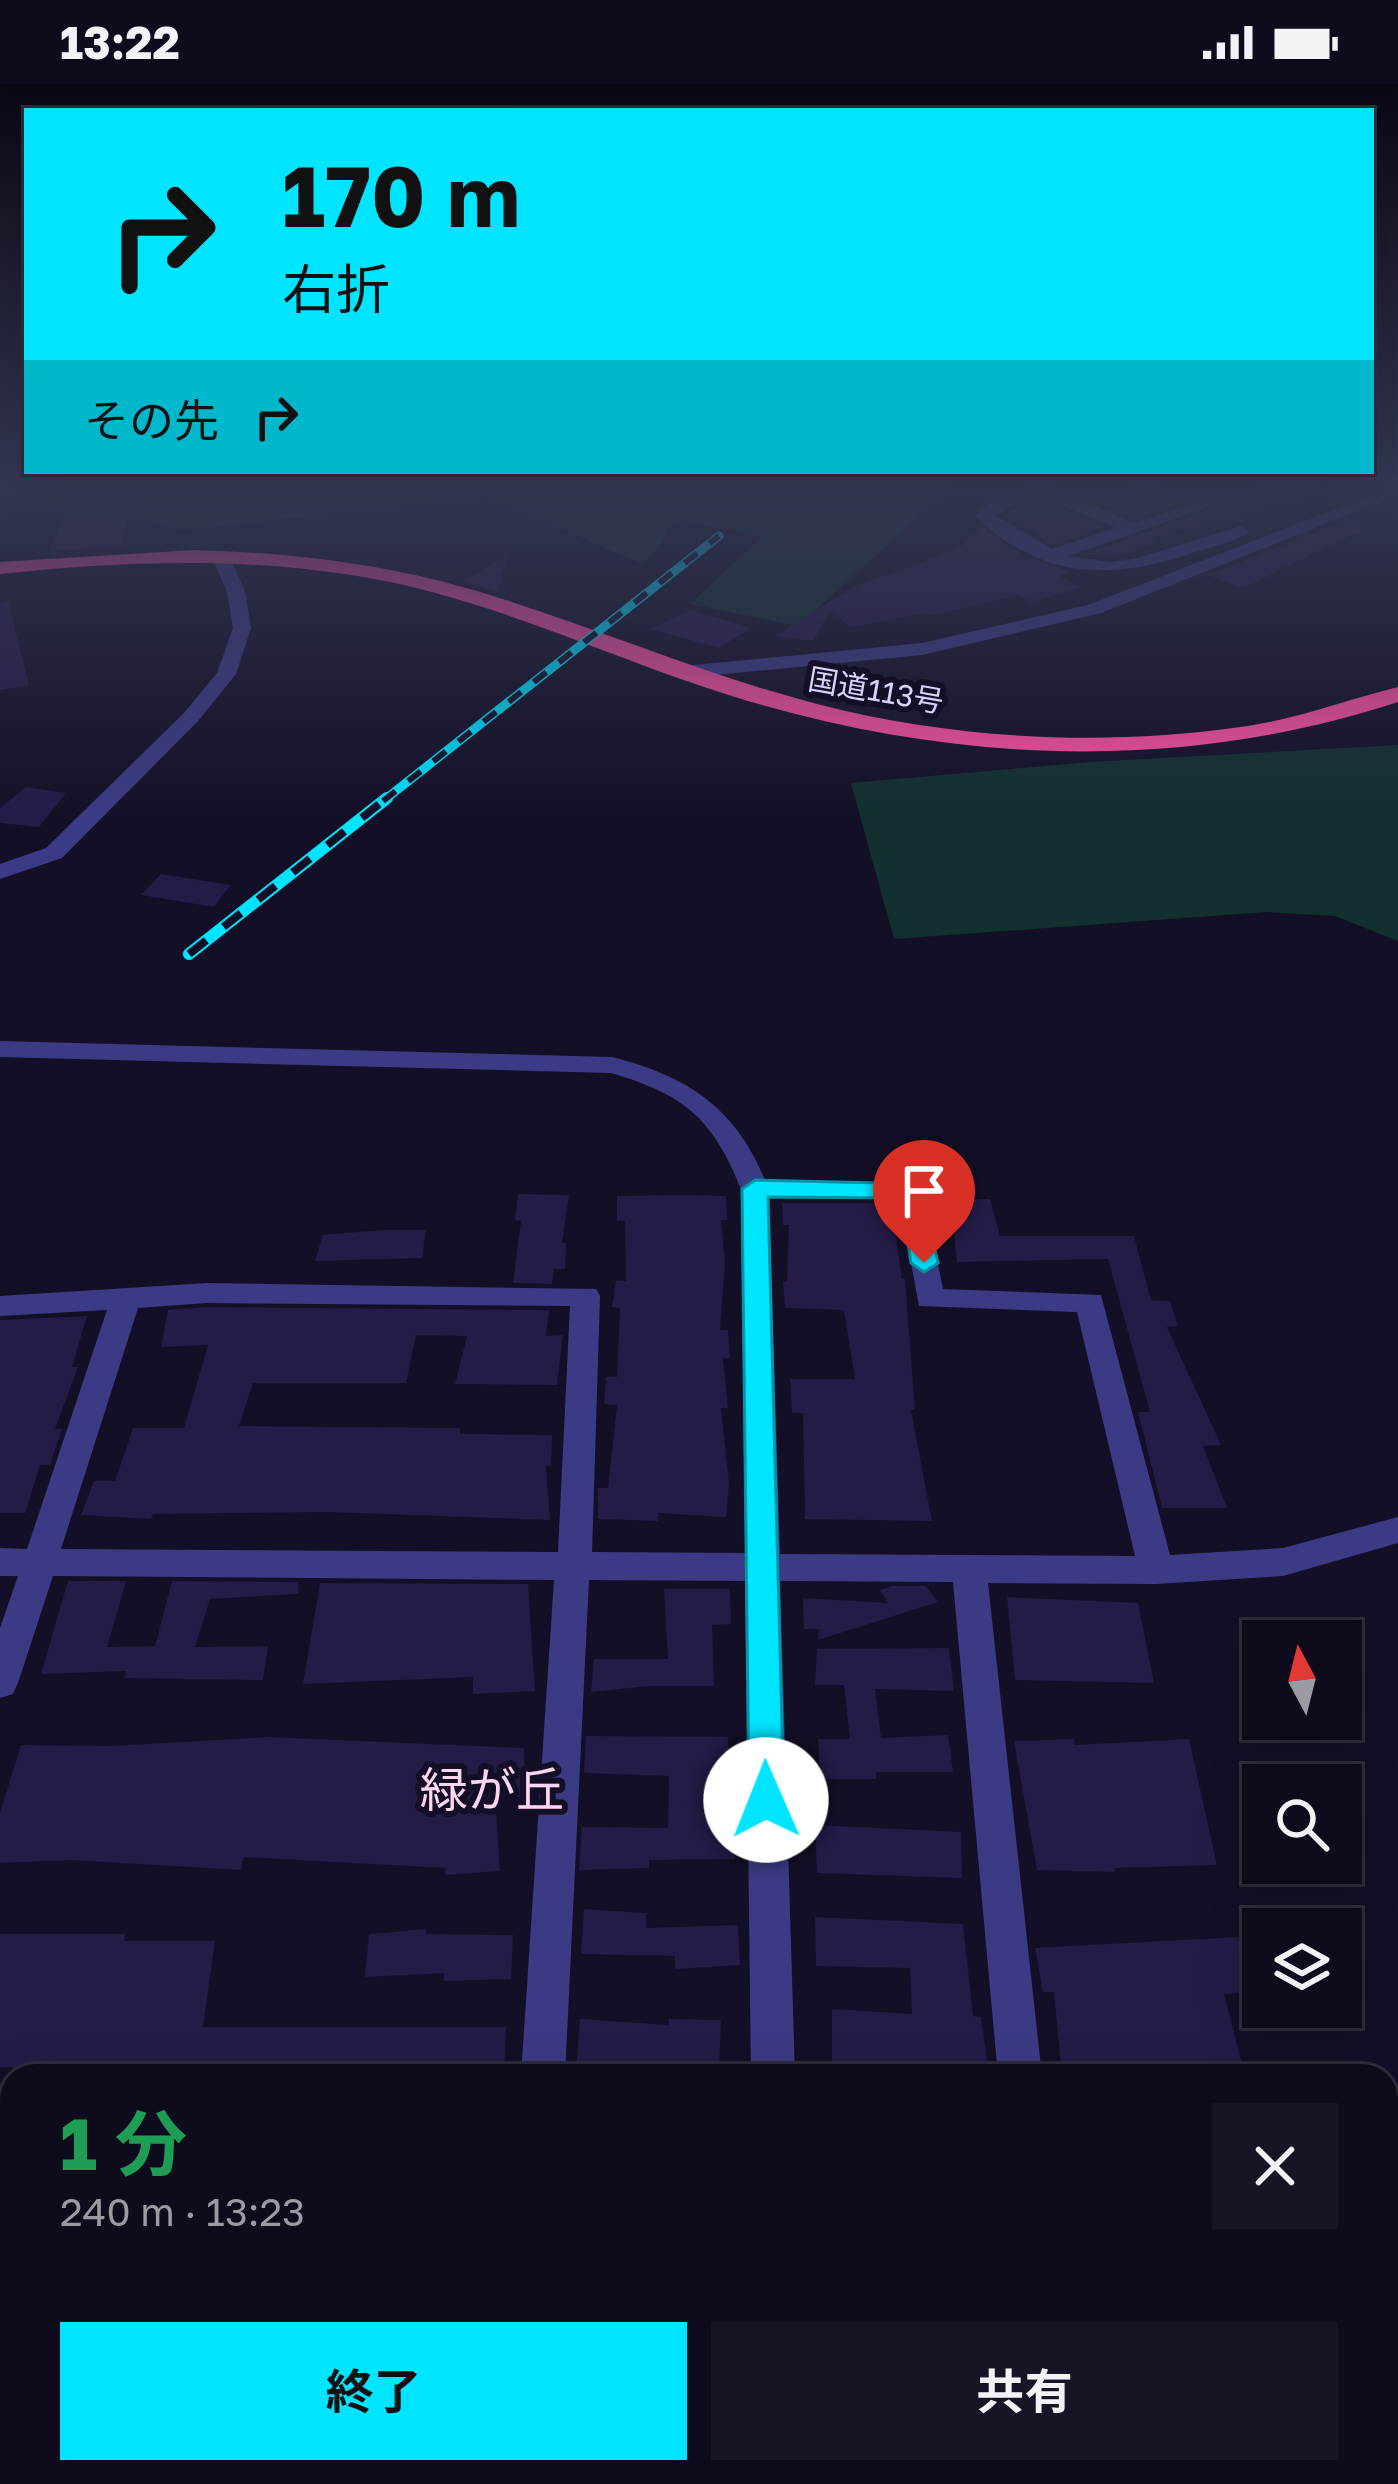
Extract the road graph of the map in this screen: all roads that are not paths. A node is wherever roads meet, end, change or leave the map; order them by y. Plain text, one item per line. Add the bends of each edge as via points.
1 (237, 597) edge
2 (467, 597) edge
3 (1124, 597) edge
4 (683, 672) junction
5 (1398, 694) edge
6 (54, 853) junction
7 (0, 859) edge
8 (0, 872) edge
9 (0, 1049) edge
10 (755, 1189) junction
11 (127, 1295) junction
12 (0, 1306) edge
13 (1398, 1530) edge
14 (0, 1562) edge
15 (42, 1562) junction
16 (572, 1564) junction
17 (760, 1566) junction
18 (969, 1567) junction
19 (1156, 1570) junction
20 (0, 1683) edge
21 (544, 2064) edge
22 (772, 2064) edge
23 (1019, 2064) edge

1 - 6 street via 242,628 226,674
2 - 4 highway, 国道113号
3 - 4 street via 943,644
4 - 5 highway, 国道113号 via 864,722 1049,742 1225,735 1298,724
6 - 7 street
6 - 8 street
9 - 10 street via 612,1065 684,1090 711,1111 737,1138
10 - 17 street
10 - 19 street via 912,1190 931,1299 1090,1302
11 - 12 street
11 - 15 street
11 - 16 street via 584,1296
13 - 19 street via 1283,1562
14 - 15 street
15 - 16 street
15 - 20 street
16 - 17 street
16 - 21 street
17 - 18 street
17 - 22 street
18 - 19 street
18 - 23 street

